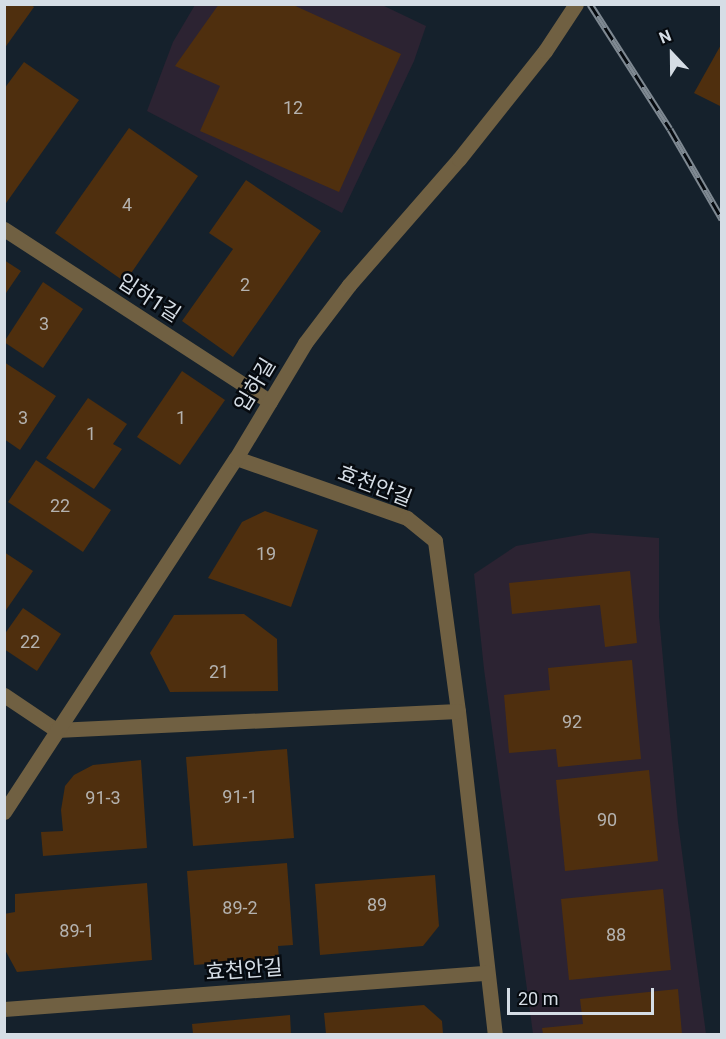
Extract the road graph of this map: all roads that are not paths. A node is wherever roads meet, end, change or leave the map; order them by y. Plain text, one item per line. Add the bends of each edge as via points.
1 (576, 4) edge
2 (4, 230) edge
3 (270, 402) junction
4 (236, 458) junction
5 (4, 695) edge
6 (458, 711) junction
7 (56, 730) junction
8 (4, 812) edge
9 (487, 974) junction
10 (4, 1009) edge
11 (495, 1035) edge

1 - 3 street, 입하길 via 545,51 459,159 349,285 305,343
2 - 3 street, 입하1길
3 - 4 street, 입하길
4 - 6 street, 효천안길 via 407,518 435,542
4 - 7 street, 입하길
5 - 7 street
6 - 7 street
6 - 9 street, 효천안길
7 - 8 street, 입하길
9 - 10 street, 효천안길
9 - 11 street, 효천안길

